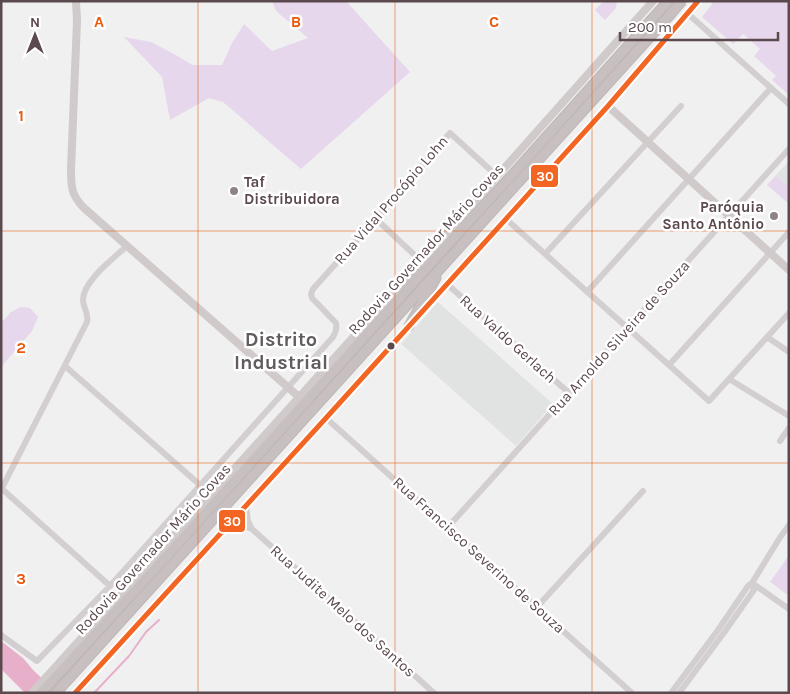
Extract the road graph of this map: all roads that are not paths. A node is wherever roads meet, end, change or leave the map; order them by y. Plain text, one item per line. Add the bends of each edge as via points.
1 (76, 1) edge
2 (653, 1) edge
3 (674, 1) edge
4 (682, 1) edge
5 (698, 1) edge
6 (665, 5) edge
7 (688, 13) junction
8 (771, 88) junction
9 (789, 104) edge
10 (608, 106) junction
11 (681, 106) dead end
12 (648, 142) junction
13 (789, 149) edge
14 (497, 176) junction
15 (689, 179) junction
16 (730, 215) junction
17 (376, 219) junction
18 (506, 219) junction
19 (789, 232) edge
20 (449, 243) junction
21 (127, 246) junction
22 (770, 252) junction
23 (545, 254) junction
24 (421, 261) junction
25 (442, 266) junction
26 (789, 270) edge
27 (447, 284) junction
28 (400, 285) junction
29 (587, 292) junction
30 (789, 313) edge
31 (409, 326) junction
32 (628, 328) junction
33 (767, 337) junction
34 (789, 352) edge
35 (669, 364) junction
36 (65, 366) junction
37 (729, 379) junction
38 (288, 388) junction
39 (569, 393) junction
40 (299, 397) junction
41 (789, 416) edge
42 (326, 418) junction
43 (789, 428) edge
44 (780, 442) dead end
45 (200, 485) junction
46 (2, 488) edge
47 (643, 491) dead end
48 (246, 505) junction
49 (789, 525) edge
50 (226, 527) junction
51 (448, 527) junction
52 (162, 528) junction
53 (252, 529) junction
54 (158, 553) junction
55 (752, 583) junction
56 (110, 586) junction
57 (537, 607) junction
58 (789, 609) edge
59 (721, 632) junction
60 (1, 635) edge
61 (60, 666) junction
62 (32, 693) edge
63 (41, 693) edge
64 (56, 693) edge
65 (75, 693) edge
66 (434, 693) edge
67 (632, 693) edge
68 (671, 693) edge
69 (679, 693) edge

1 - 21 main road via 71,169 74,198
2 - 14 main road
3 - 7 main road
4 - 25 highway, Rodovia Governador Mário Covas, bridge
5 - 7 main road
6 - 20 highway, Rodovia Governador Mário Covas
7 - 8 street
7 - 10 main road
8 - 9 street
8 - 15 street
10 - 12 main road
10 - 18 main road
11 - 12 street
12 - 15 main road
12 - 23 street
13 - 16 street, Rua Arnoldo Silveira de Souza
14 - 17 street, Rua Vidal Procópio Lohn via 450,133
14 - 24 main road
15 - 16 main road
15 - 29 street
16 - 22 main road
16 - 32 street, Rua Arnoldo Silveira de Souza
17 - 24 street
17 - 38 street, Rua Vidal Procópio Lohn via 316,284 311,294 314,302 336,323 336,332
18 - 23 street
18 - 27 main road
19 - 22 street
20 - 28 highway
20 - 61 highway, Rodovia Governador Mário Covas via 175,546
21 - 36 street via 87,286 83,301 88,319
21 - 38 main road
22 - 26 main road
22 - 35 street
23 - 29 street
24 - 28 main road
25 - 31 highway
25 - 64 highway, Rodovia Governador Mário Covas
27 - 31 main road
27 - 39 street, Rua Valdo Gerlach
28 - 40 main road
29 - 32 street
30 - 33 street
31 - 42 main road
32 - 35 street
32 - 39 street, Rua Arnoldo Silveira de Souza
33 - 34 street
33 - 37 street
35 - 37 street via 709,401
36 - 45 street
36 - 46 street
37 - 41 street
38 - 40 main road
38 - 45 street
39 - 51 street, Rua Arnoldo Silveira de Souza
40 - 54 main road
42 - 48 main road
42 - 51 street, Rua Francisco Severino de Souza
43 - 44 street
45 - 52 street
46 - 56 street
47 - 57 street
48 - 50 main road
48 - 53 street
49 - 55 street
50 - 53 street
50 - 65 main road
51 - 57 street, Rua Francisco Severino de Souza
52 - 54 street
52 - 56 street
53 - 66 street, Rua Judite Melo dos Santos
54 - 61 main road
55 - 58 street
55 - 59 street
56 - 60 street via 37,661
57 - 67 street, Rua Francisco Severino de Souza
59 - 68 street
59 - 69 street
61 - 62 main road
61 - 63 highway, Rodovia Governador Mário Covas

